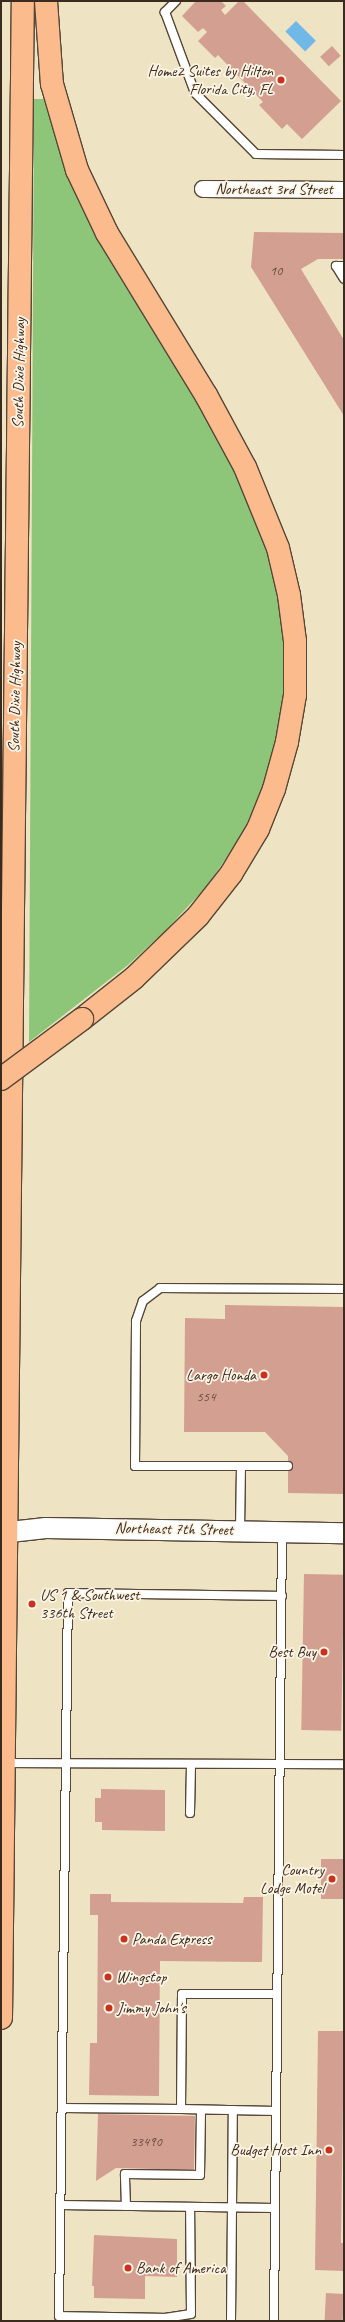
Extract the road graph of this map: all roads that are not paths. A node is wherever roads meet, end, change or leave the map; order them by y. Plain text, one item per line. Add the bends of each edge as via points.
1 (23, 1) edge
2 (46, 1) edge
3 (176, 1) edge
4 (344, 155) edge
5 (203, 189) dead end
6 (344, 190) edge
7 (344, 266) edge
8 (344, 279) edge
9 (1, 993) edge
10 (11, 1036) junction
11 (1, 1079) edge
12 (344, 1289) edge
13 (288, 1466) dead end
14 (241, 1467) junction
15 (240, 1530) junction
16 (282, 1532) junction
17 (3, 1533) edge
18 (344, 1533) edge
19 (282, 1596) junction
20 (66, 1763) junction
21 (3, 1764) junction
22 (191, 1764) junction
23 (280, 1764) junction
24 (344, 1764) edge
25 (190, 1813) dead end
26 (277, 1994) junction
27 (1, 2018) edge
28 (62, 2108) junction
29 (181, 2109) junction
30 (201, 2110) junction
31 (233, 2110) junction
32 (276, 2111) junction
33 (60, 2205) junction
34 (126, 2206) junction
35 (190, 2207) junction
36 (232, 2208) junction
37 (275, 2208) junction
38 (165, 2319) edge
39 (231, 2321) edge
40 (274, 2321) edge

1 - 10 highway, South Dixie Highway
2 - 11 highway, bridge via 52,84 77,170 107,233 206,395 245,467 278,548 289,594 295,641 294,695 287,742 267,810 248,846 214,896 178,937 134,978
3 - 4 lane via 165,12 195,93 256,154
5 - 6 street, Northeast 3rd Street
7 - 8 lane via 336,266
9 - 10 highway
10 - 17 highway, South Dixie Highway
12 - 14 lane via 160,1288 143,1301 136,1321 135,1466
13 - 14 lane
14 - 15 lane
15 - 16 street, Northeast 7th Street
15 - 17 street, Northeast 7th Street via 46,1528
16 - 18 street, Northeast 7th Street
16 - 19 lane
17 - 21 highway, South Dixie Highway
19 - 20 lane via 68,1593
19 - 23 lane
20 - 21 lane
20 - 22 lane
20 - 28 lane
21 - 27 highway, South Dixie Highway
22 - 23 lane
22 - 25 lane
23 - 24 lane
23 - 26 lane
26 - 29 lane via 182,1994
26 - 32 lane
28 - 29 lane
28 - 33 lane
29 - 30 lane
30 - 31 lane
30 - 34 lane via 200,2175 125,2174
31 - 32 lane
31 - 36 lane
32 - 37 lane
33 - 34 lane
33 - 38 lane via 59,2316
34 - 35 lane
35 - 36 lane
35 - 38 lane via 190,2314
36 - 37 lane
36 - 39 lane
37 - 40 lane

